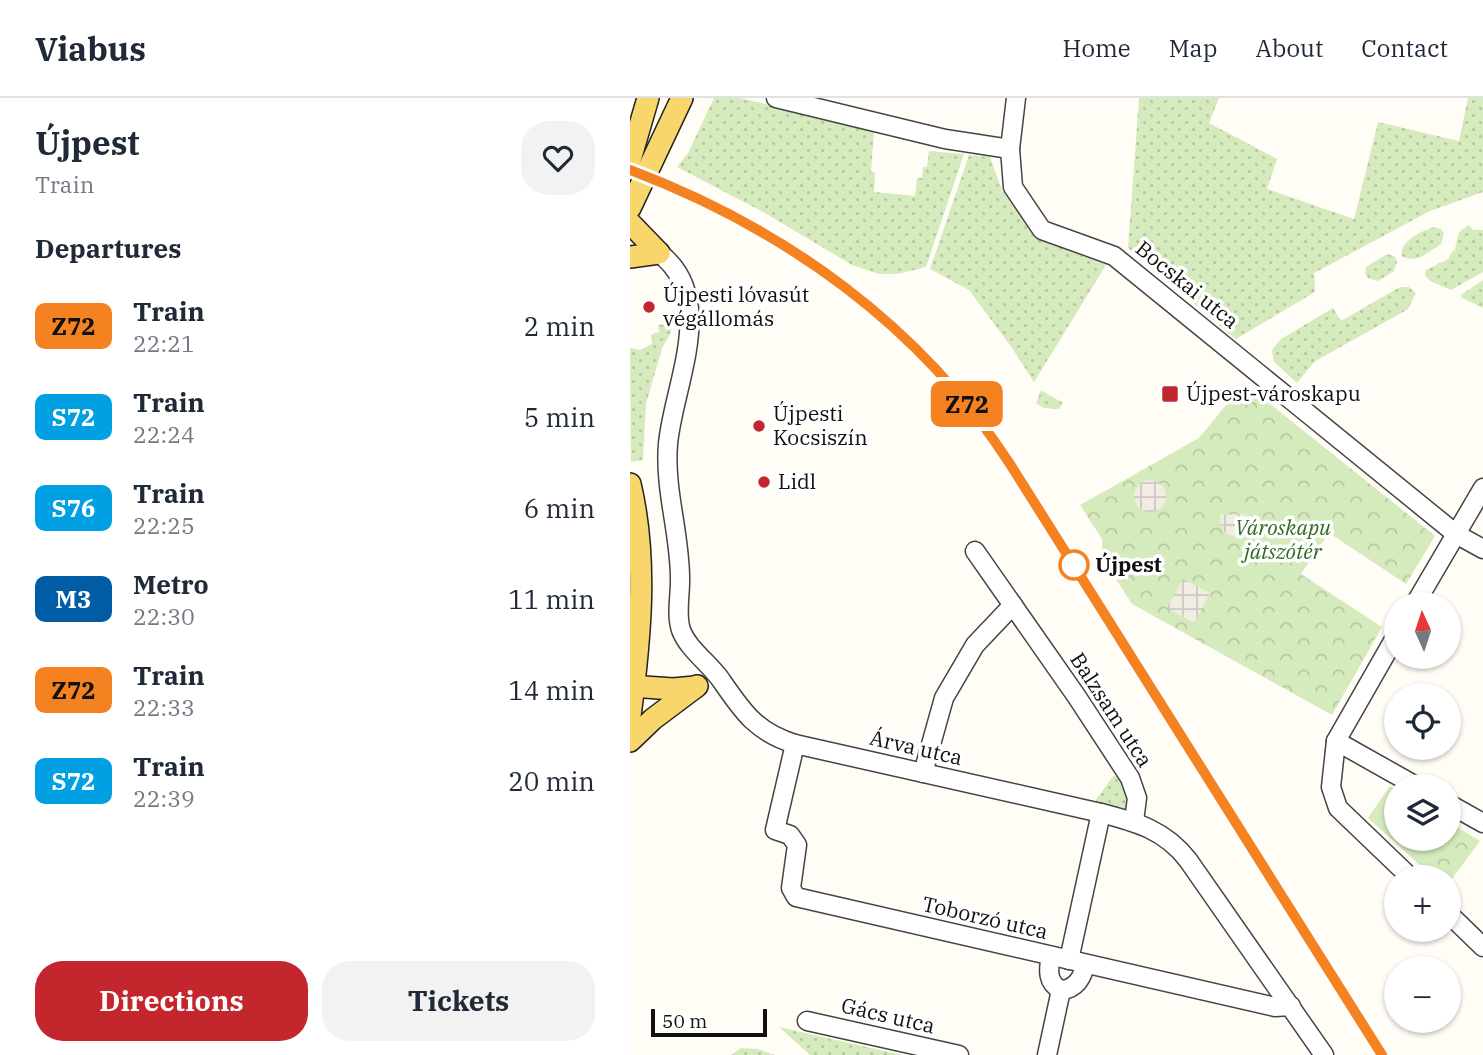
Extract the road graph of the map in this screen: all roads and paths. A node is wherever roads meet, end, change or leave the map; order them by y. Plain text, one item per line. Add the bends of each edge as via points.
1 (647, 98) edge
2 (682, 98) edge
3 (776, 98) edge
4 (1016, 98) edge
5 (630, 123) edge
6 (1010, 149) junction
7 (630, 160) edge
8 (630, 208) edge
9 (630, 223) edge
10 (662, 255) junction
11 (630, 257) edge
12 (630, 484) edge
13 (1483, 488) edge
14 (1456, 534) junction
15 (1483, 549) edge
16 (975, 551) dead end
17 (1422, 592) edge
18 (1013, 605) junction
19 (1384, 657) edge
20 (715, 672) junction
21 (632, 685) edge
22 (697, 686) junction
23 (630, 716) edge
24 (630, 741) edge
25 (1336, 741) junction
26 (795, 744) junction
27 (923, 773) junction
28 (1395, 774) edge
29 (1461, 811) edge
30 (1101, 813) junction
31 (1134, 821) junction
32 (1483, 823) edge
33 (1397, 865) edge
34 (1461, 926) edge
35 (1483, 947) edge
36 (1051, 956) junction
37 (1077, 962) junction
38 (1263, 966) junction
39 (1061, 990) junction
40 (1244, 1000) junction
41 (1290, 1006) junction
42 (807, 1021) dead end
43 (959, 1055) edge
44 (1047, 1055) edge
45 (1324, 1055) edge

1 - 5 main road
1 - 7 main road
2 - 8 main road
3 - 6 street via 946,139
4 - 6 street, Bocskai utca
6 - 14 street, Bocskai utca via 1013,187 1042,230 1114,256
9 - 10 main road
10 - 11 main road
10 - 20 street, Árva utca via 683,282 688,311 686,358 667,454 680,559 680,626
12 - 21 main road via 640,555 641,612
13 - 14 street
14 - 15 street, Bocskai utca
14 - 17 street
16 - 18 street, Balzsam utca
18 - 27 street via 975,645 944,698
18 - 31 street, Balzsam utca via 1130,778 1137,798
19 - 25 street
20 - 22 street
20 - 26 street, Árva utca via 750,721
21 - 22 main road
21 - 23 main road
22 - 24 main road
25 - 28 street
25 - 33 street via 1331,787 1338,808
26 - 27 street, Árva utca
26 - 36 street, Toborzó utca via 775,830 790,835 797,845 791,885 796,897
27 - 30 street, Árva utca
29 - 32 street
30 - 31 street, Árva utca
30 - 37 street
31 - 38 street via 1161,834 1183,853
34 - 35 street
36 - 37 street, Toborzó utca
36 - 39 street via 1051,981
37 - 39 street via 1078,982
37 - 40 street, Toborzó utca
38 - 40 street via 1258,988
38 - 41 street
39 - 44 street
40 - 41 street, Toborzó utca
41 - 45 street
42 - 43 street, Gács utca

